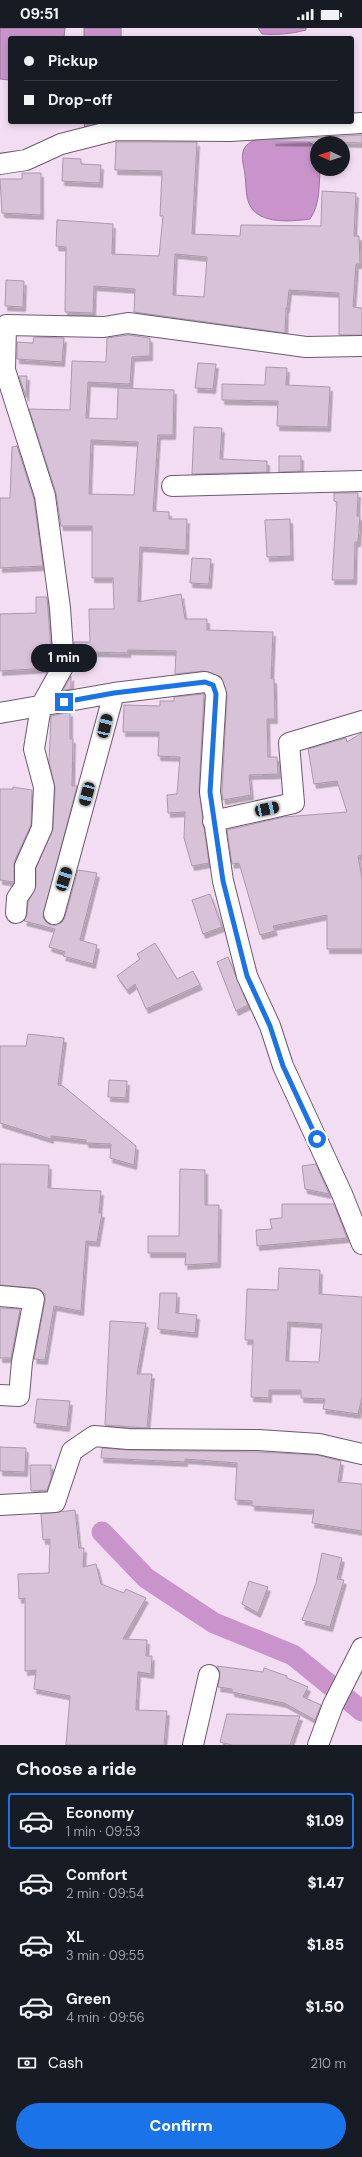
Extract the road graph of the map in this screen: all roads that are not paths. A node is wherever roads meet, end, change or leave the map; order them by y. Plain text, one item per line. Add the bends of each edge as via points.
1 (346, 124) edge
2 (0, 164) edge
3 (362, 346) edge
4 (362, 481) edge
5 (172, 486) dead end
6 (114, 693) junction
7 (41, 706) junction
8 (0, 713) edge
9 (362, 721) edge
10 (213, 821) junction
11 (16, 913) dead end
12 (54, 914) dead end
13 (362, 1244) edge
14 (0, 1296) edge
15 (0, 1395) edge
16 (362, 1454) edge
17 (0, 1505) edge
18 (362, 1648) edge
19 (209, 1675) dead end
20 (193, 1745) edge
21 (318, 1745) edge

1 - 2 street via 230,131 116,130 61,144 26,160
3 - 7 street via 306,347 128,323 104,327 6,324 5,370 45,496 60,608 64,665
4 - 5 street
6 - 7 street
6 - 10 street via 205,682 213,685 216,694 210,792
6 - 12 street
7 - 8 street
7 - 11 street via 34,749 44,787 42,828 25,866 25,886 17,898
9 - 10 street via 289,743 294,803
10 - 13 street via 223,881 247,976 270,1026 283,1066 342,1194
14 - 15 street via 34,1299 22,1362 19,1396
16 - 17 street via 319,1444 94,1436 72,1451 55,1502
18 - 21 street via 333,1705
19 - 20 street

